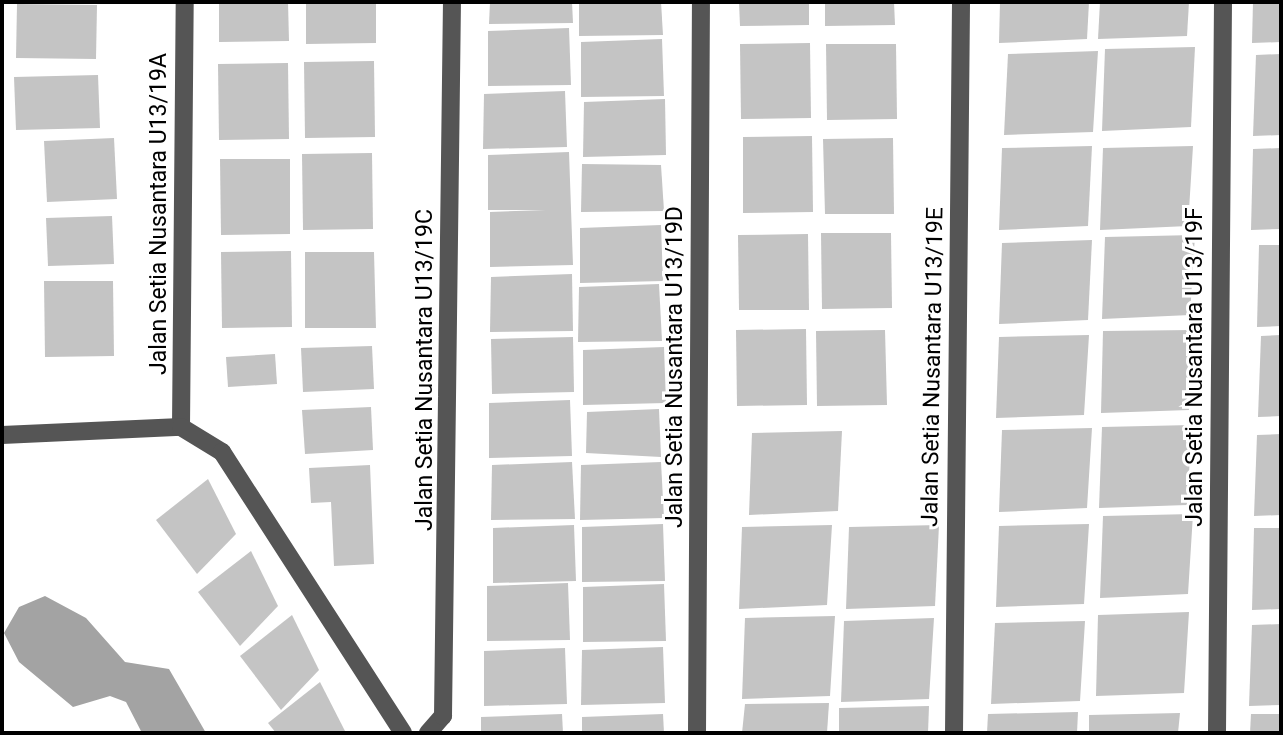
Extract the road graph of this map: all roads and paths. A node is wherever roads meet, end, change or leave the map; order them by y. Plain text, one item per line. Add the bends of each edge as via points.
1 (185, 2) edge
2 (452, 2) edge
3 (701, 2) edge
4 (961, 2) edge
5 (1223, 2) edge
6 (181, 427) junction
7 (2, 435) edge
8 (403, 733) edge
9 (428, 733) edge
10 (697, 733) edge
11 (954, 733) edge
12 (1217, 733) edge

1 - 6 street, Jalan Setia Nusantara U13/19A
2 - 9 street, Jalan Setia Nusantara U13/19C via 443,716
3 - 10 street, Jalan Setia Nusantara U13/19D
4 - 11 street, Jalan Setia Nusantara U13/19E
5 - 12 street, Jalan Setia Nusantara U13/19F
6 - 7 street
6 - 8 street via 222,452

